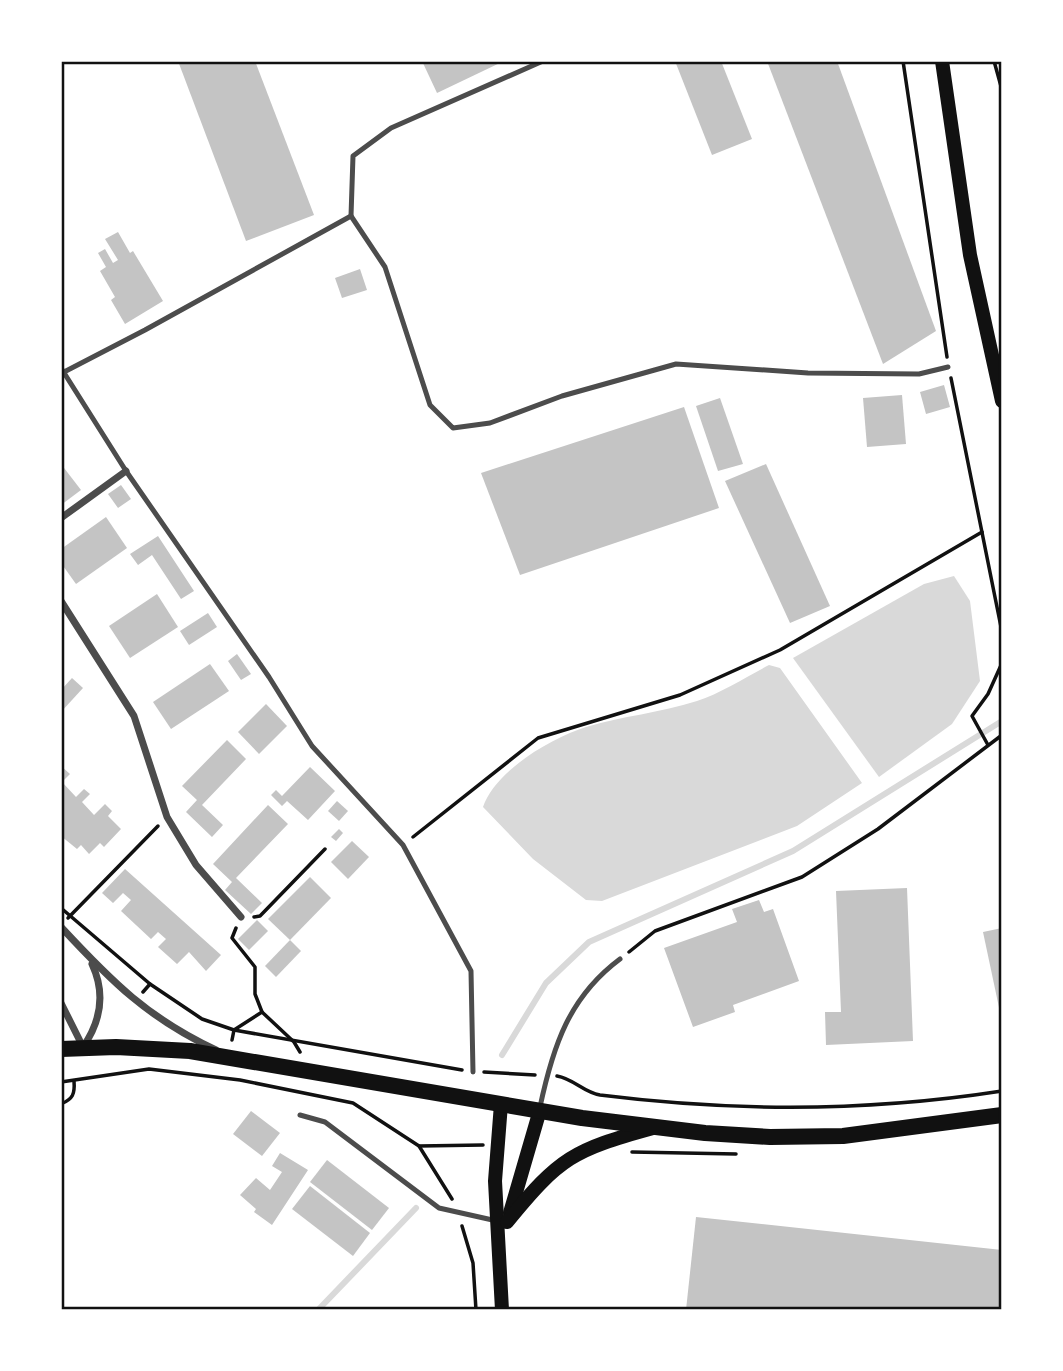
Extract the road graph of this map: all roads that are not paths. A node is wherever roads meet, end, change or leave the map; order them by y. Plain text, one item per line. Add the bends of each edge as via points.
1 (543, 61) edge
2 (942, 61) edge
3 (351, 216) junction
4 (948, 367) road end
5 (63, 370) edge
6 (1002, 401) edge
7 (126, 471) junction
8 (61, 518) edge
9 (61, 601) edge
10 (241, 917) road end
11 (61, 926) edge
12 (87, 954) junction
13 (620, 959) road end
14 (61, 1003) edge
15 (83, 1047) junction
16 (61, 1049) edge
17 (230, 1056) junction
18 (473, 1072) road end
19 (501, 1104) junction
20 (540, 1110) junction
21 (300, 1115) dead end
22 (1002, 1115) edge
23 (653, 1128) junction
24 (502, 1221) junction
25 (502, 1310) edge

1 - 3 lane via 391,128 354,156
2 - 6 main road via 970,255
3 - 4 lane via 386,267 430,405 453,428 490,423 562,396 676,364 769,372 919,374
3 - 5 lane
5 - 7 lane
7 - 8 street
7 - 18 lane via 312,746 403,845 471,971
9 - 10 street via 134,716 167,817 196,866
11 - 12 street
12 - 15 street via 99,979 100,1007 93,1033
12 - 17 street via 134,1001 175,1030
13 - 20 lane via 582,994 555,1048
14 - 15 street
15 - 16 main road
15 - 17 main road
17 - 19 main road
19 - 20 main road
19 - 24 main road via 495,1146
20 - 23 main road
20 - 24 main road via 527,1163
21 - 24 lane via 325,1122 439,1208
22 - 23 main road via 843,1136 770,1137
23 - 24 main road via 592,1145 565,1160
24 - 25 main road

